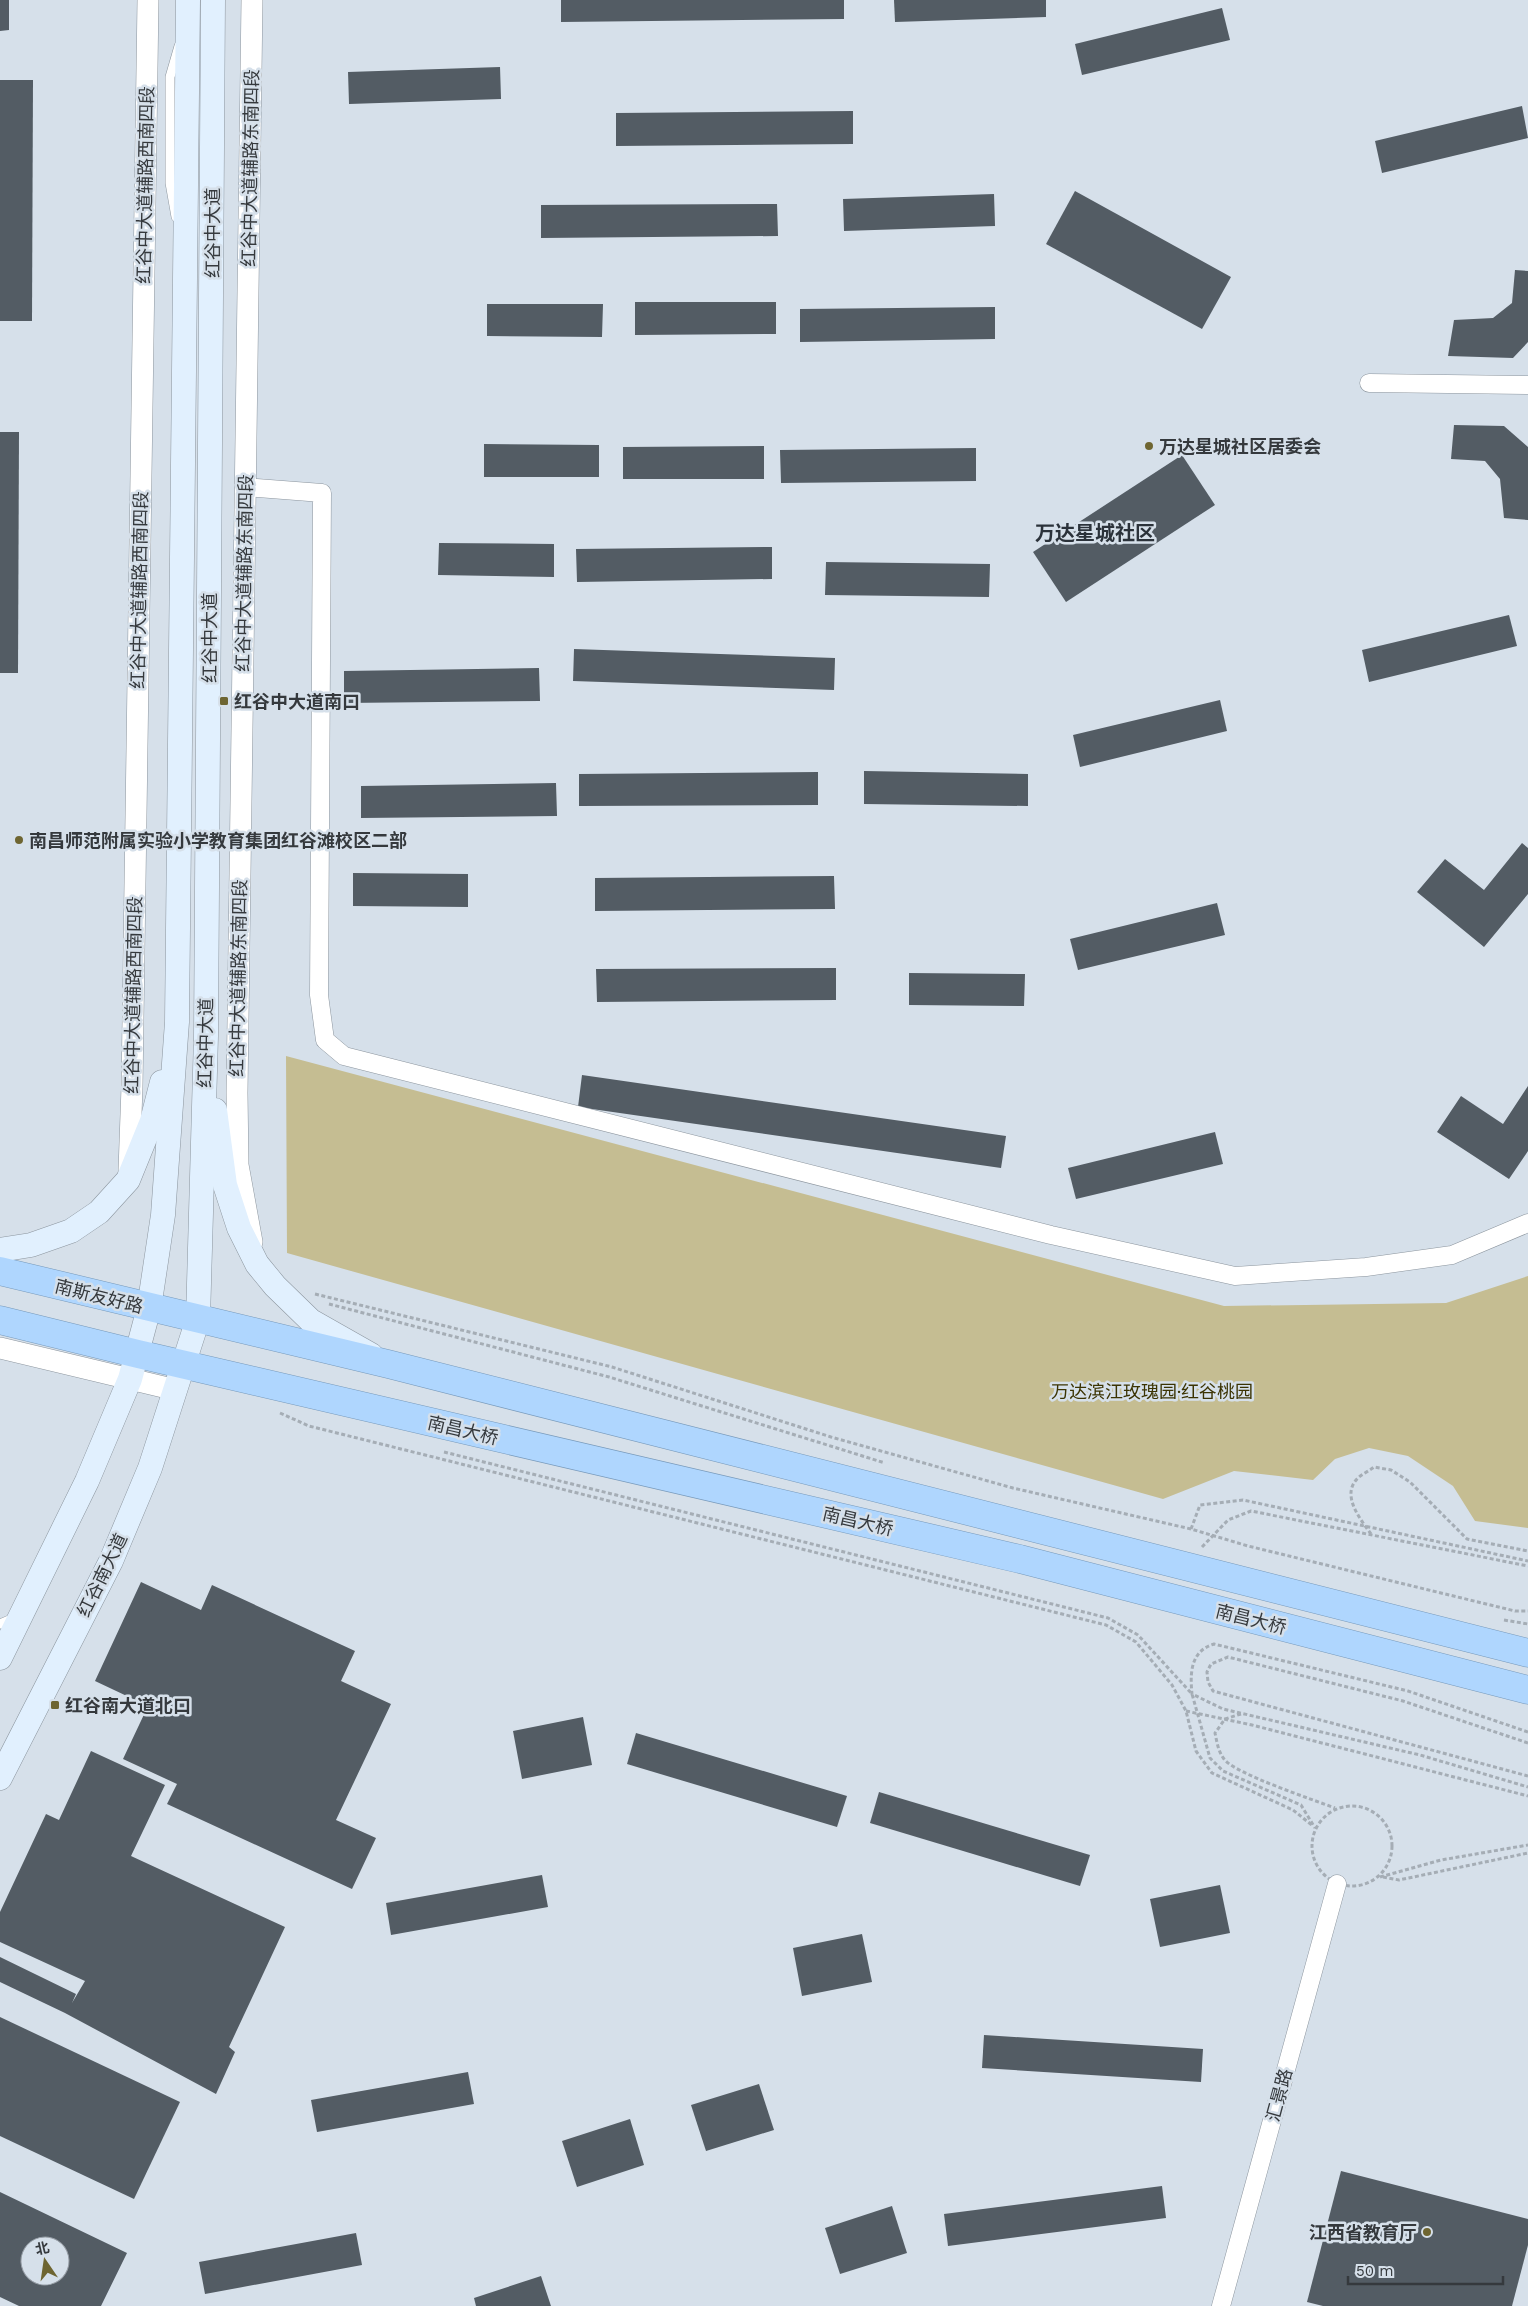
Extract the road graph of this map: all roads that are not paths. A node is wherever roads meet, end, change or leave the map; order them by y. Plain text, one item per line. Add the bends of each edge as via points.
1 (148, 0) edge
2 (214, 0) edge
3 (252, 0) edge
4 (188, 8) edge
5 (185, 307) junction
6 (211, 308) junction
7 (1369, 383) dead end
8 (1528, 385) edge
9 (245, 487) junction
10 (177, 1022) junction
11 (206, 1036) junction
12 (128, 1180) junction
13 (1528, 1223) edge
14 (0, 1250) edge
15 (256, 1264) junction
16 (0, 1272) edge
17 (149, 1308) junction
18 (198, 1319) junction
19 (0, 1320) edge
20 (0, 1348) edge
21 (388, 1364) junction
22 (184, 1365) junction
23 (134, 1367) junction
24 (176, 1390) junction
25 (10, 1620) edge
26 (1528, 1653) edge
27 (0, 1658) edge
28 (1528, 1690) edge
29 (0, 1778) edge
30 (1337, 1884) road end
31 (1221, 2306) edge

1 - 12 street, 红谷中大道辅路西南四段
2 - 6 main road, 红谷中大道
3 - 9 street, 红谷中大道辅路东南四段
4 - 5 main road, 红谷中大道
5 - 6 street
5 - 10 main road, 红谷中大道
6 - 11 main road, 红谷中大道
7 - 8 street
9 - 13 street via 322,493 319,995 325,1040 344,1056 1051,1235 1235,1276 1366,1267 1452,1255
9 - 15 street, 红谷中大道辅路东南四段 via 237,1102 238,1165
10 - 12 main road via 152,1120
10 - 17 main road, 红谷中大道 via 163,1215
11 - 15 main road via 225,1185 239,1228
11 - 18 main road, 红谷中大道
12 - 14 main road via 99,1212 71,1231 31,1246
15 - 21 main road via 311,1321
16 - 17 highway, 南斯友好路
17 - 18 highway, 南斯友好路
17 - 23 main road, 红谷中大道
18 - 21 highway, 南昌大桥
18 - 22 main road, 红谷中大道
19 - 23 highway
20 - 23 street
21 - 26 highway, 南昌大桥
22 - 23 highway
22 - 24 main road, 红谷南大道
22 - 28 highway, 南昌大桥 via 1020,1559
23 - 24 street
23 - 25 main road via 87,1481
24 - 29 main road, 红谷南大道 via 150,1468 111,1561
25 - 27 main road
30 - 31 street, 汇景路

